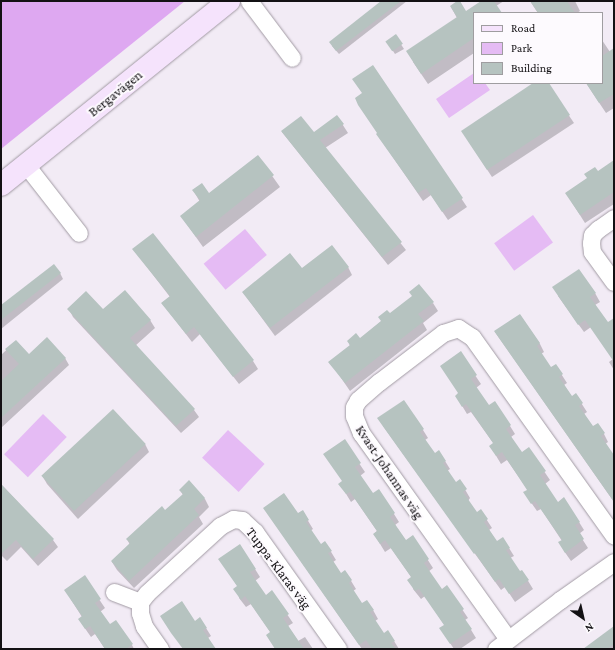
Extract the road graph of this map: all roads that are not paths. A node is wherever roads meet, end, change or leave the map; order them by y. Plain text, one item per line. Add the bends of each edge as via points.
1 (229, 1) edge
2 (249, 1) edge
3 (292, 58) dead end
4 (26, 165) junction
5 (1, 185) edge
6 (614, 218) edge
7 (79, 233) dead end
8 (614, 282) edge
9 (614, 536) edge
10 (614, 562) edge
11 (114, 592) dead end
12 (140, 602) junction
13 (502, 644) edge
14 (160, 649) edge
15 (338, 649) edge

1 - 4 street, Bergavägen
2 - 3 street
4 - 5 street, Bergavägen
4 - 7 street
6 - 8 street via 592,235 591,243 592,252
9 - 13 street, Kvast-Johannas väg via 472,336 458,328 444,333 358,400 354,407 354,416 361,433
10 - 13 street
11 - 12 street
12 - 14 street via 144,626
12 - 15 street, Tuppa-Klaras väg via 220,526 233,519 242,520 255,532

